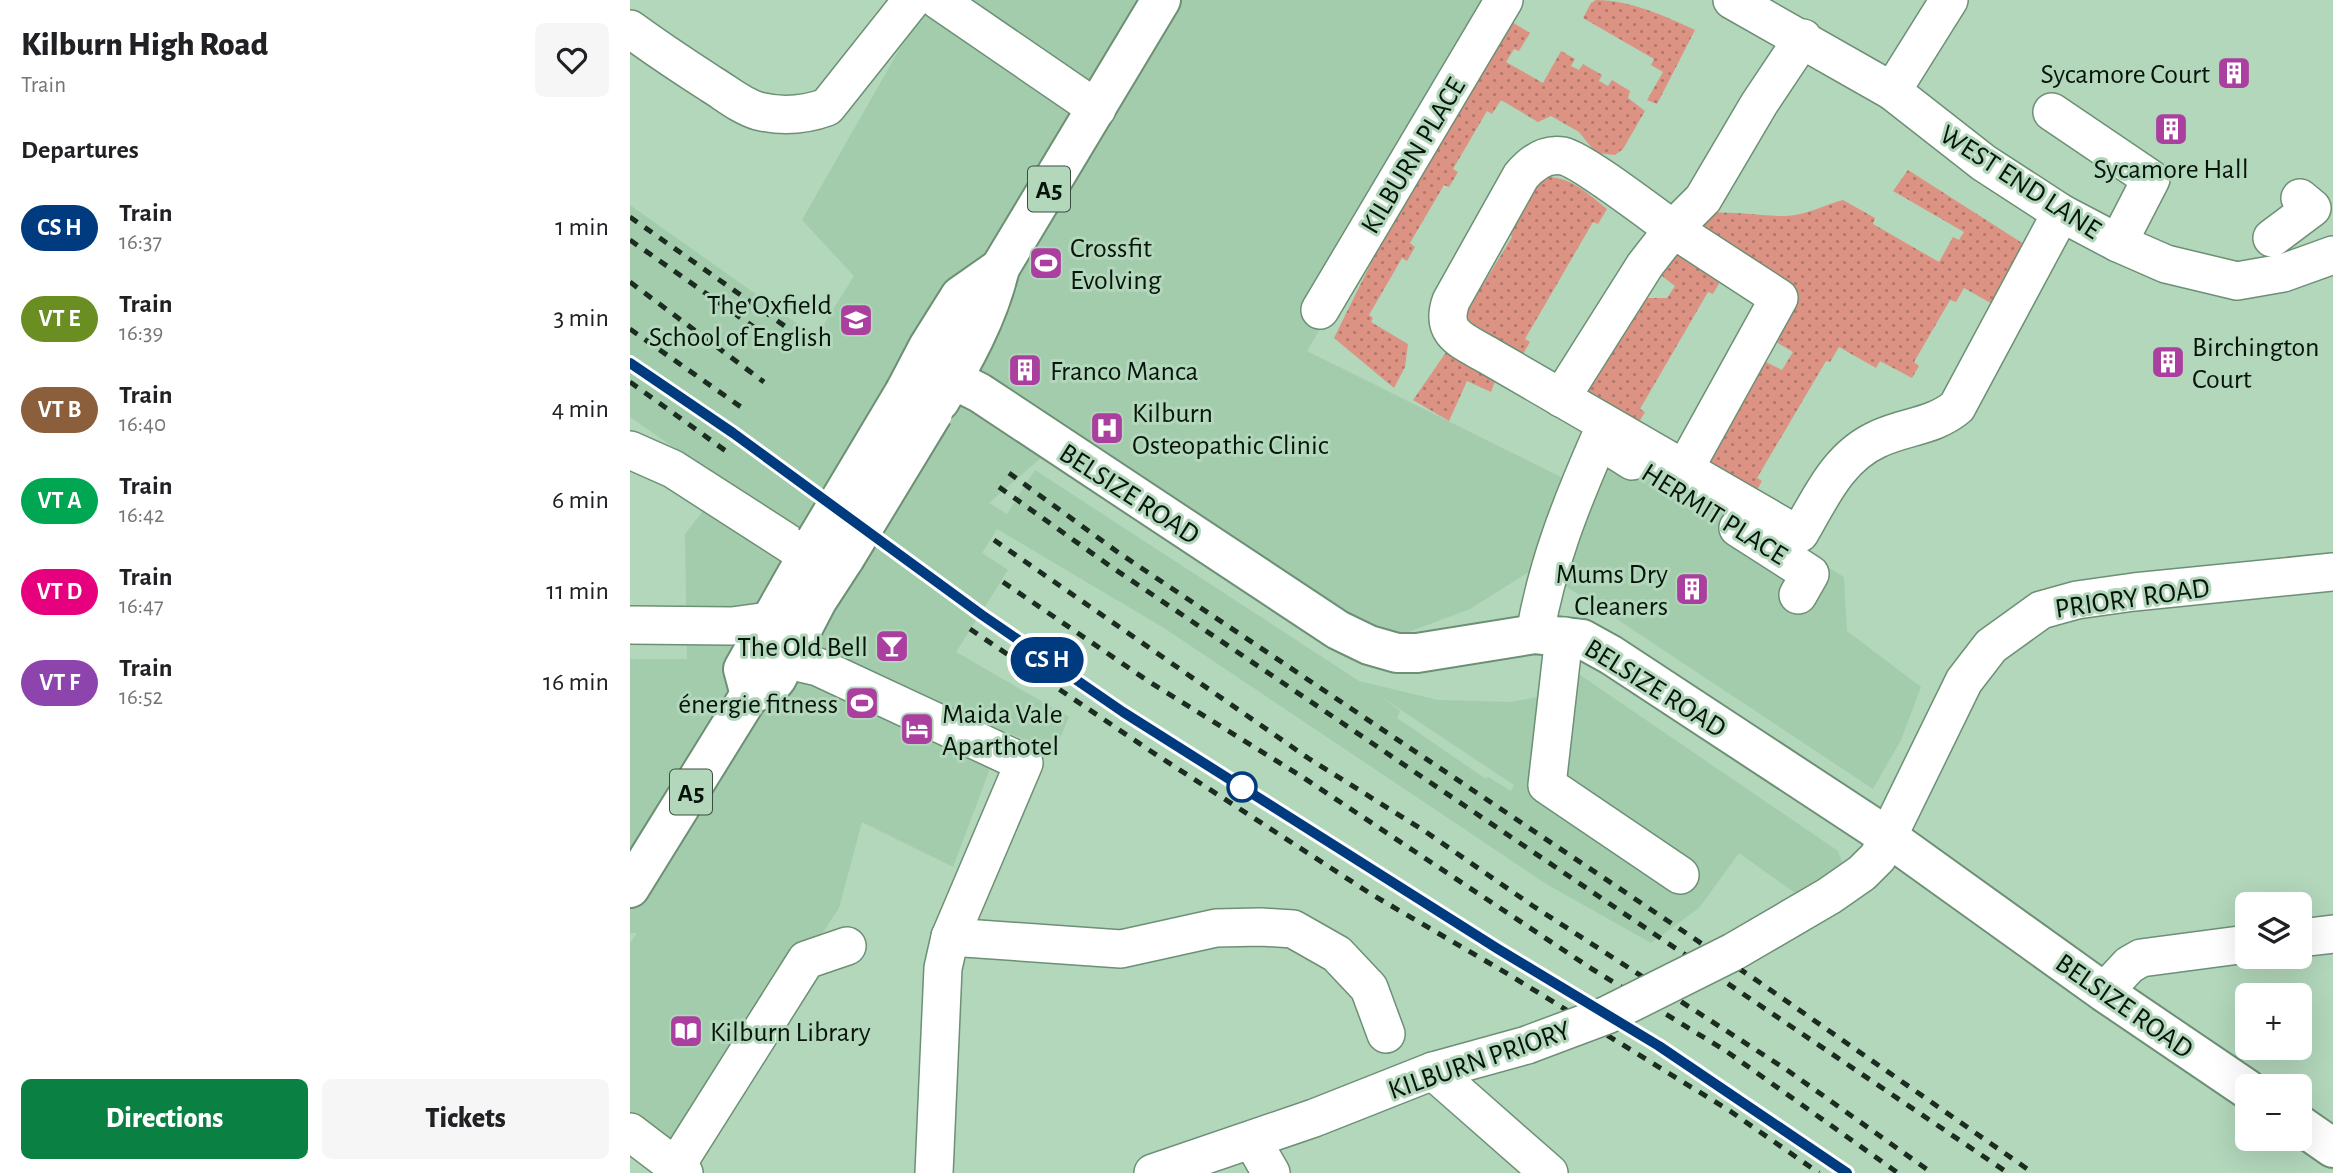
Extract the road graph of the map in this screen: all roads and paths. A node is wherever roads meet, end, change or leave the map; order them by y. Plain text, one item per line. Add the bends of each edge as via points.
1 (912, 0) edge
2 (938, 0) edge
3 (1161, 0) edge
4 (1504, 0) edge
5 (1732, 0) edge
6 (1949, 0) edge
7 (630, 29) edge
8 (1802, 38) junction
9 (1892, 91) junction
10 (1097, 109) junction
11 (2052, 112) dead end
12 (2315, 209) edge
13 (2061, 213) junction
14 (1673, 229) junction
15 (2272, 238) dead end
16 (2118, 243) junction
17 (2333, 255) edge
18 (1000, 268) junction
19 (1320, 310) dead end
20 (953, 379) junction
21 (1561, 398) junction
22 (919, 402) junction
23 (630, 450) edge
24 (1684, 470) junction
25 (824, 565) junction
26 (2333, 572) edge
27 (1798, 596) dead end
28 (769, 621) junction
29 (630, 625) edge
30 (1550, 635) junction
31 (788, 660) junction
32 (750, 695) junction
33 (1888, 837) junction
34 (1680, 875) dead end
35 (630, 888) edge
36 (2333, 934) edge
37 (950, 937) junction
38 (2312, 937) edge
39 (847, 946) dead end
40 (2235, 946) edge
41 (2104, 992) junction
42 (1386, 1034) dead end
43 (1433, 1071) junction
44 (2235, 1081) edge
45 (630, 1132) edge
46 (2312, 1133) edge
47 (1252, 1140) junction
48 (2333, 1148) edge
49 (680, 1170) edge
50 (934, 1173) edge
51 (1153, 1173) edge
52 (1271, 1173) edge
53 (1549, 1173) edge

1 - 7 street via 827,107 808,114 779,114 743,105
2 - 10 street
3 - 10 main road, A5
4 - 19 street, KILBURN PLACE
5 - 8 street, WEST END LANE
6 - 9 street
8 - 9 street, WEST END LANE
8 - 14 street via 1703,199
9 - 13 street, WEST END LANE via 1984,163
10 - 18 main road, A5
11 - 16 street via 2151,178
12 - 15 street
13 - 16 street, WEST END LANE
13 - 24 street via 1957,407 1943,418 1879,438 1855,451 1837,470 1800,533
14 - 21 street via 1644,265
14 - 21 street via 1564,156 1531,163 1521,176 1446,316 1460,338
14 - 24 street via 1779,298
16 - 17 street, WEST END LANE via 2166,264 2237,281 2283,273
18 - 20 main road, A5 via 994,295
18 - 22 main road, A5 via 960,296 928,347
20 - 22 main road via 937,377
20 - 30 main road, BELSIZE ROAD via 1338,630 1369,645 1417,653
21 - 24 street
22 - 25 main road, A5, bridge
23 - 25 street via 673,469
25 - 28 main road via 790,617
25 - 31 main road, A5
26 - 33 street, PRIORY ROAD via 2134,592 2041,610 1991,646 1964,681
27 - 30 street, HERMIT PLACE via 1810,574 1599,440 1568,510 1545,584
28 - 29 street via 732,626
28 - 32 main road via 743,669
30 - 33 main road, BELSIZE ROAD via 1582,639 1611,655
30 - 34 street via 1547,785
31 - 32 main road, A5 via 772,686
31 - 37 street via 818,667 1024,762
32 - 35 main road, A5
33 - 41 main road, BELSIZE ROAD
33 - 43 street, KILBURN PRIORY, bridge via 1878,858 1862,873 1733,952 1607,1015 1527,1045
36 - 38 street
37 - 42 street via 1121,949 1216,929 1293,929 1337,954 1369,988
37 - 50 street via 943,968
39 - 49 street via 806,960
40 - 41 street via 2141,958
41 - 44 main road, BELSIZE ROAD
43 - 47 street, KILBURN PRIORY
43 - 53 street
45 - 49 street
46 - 48 main road
47 - 51 street, KILBURN PRIORY
47 - 52 street

